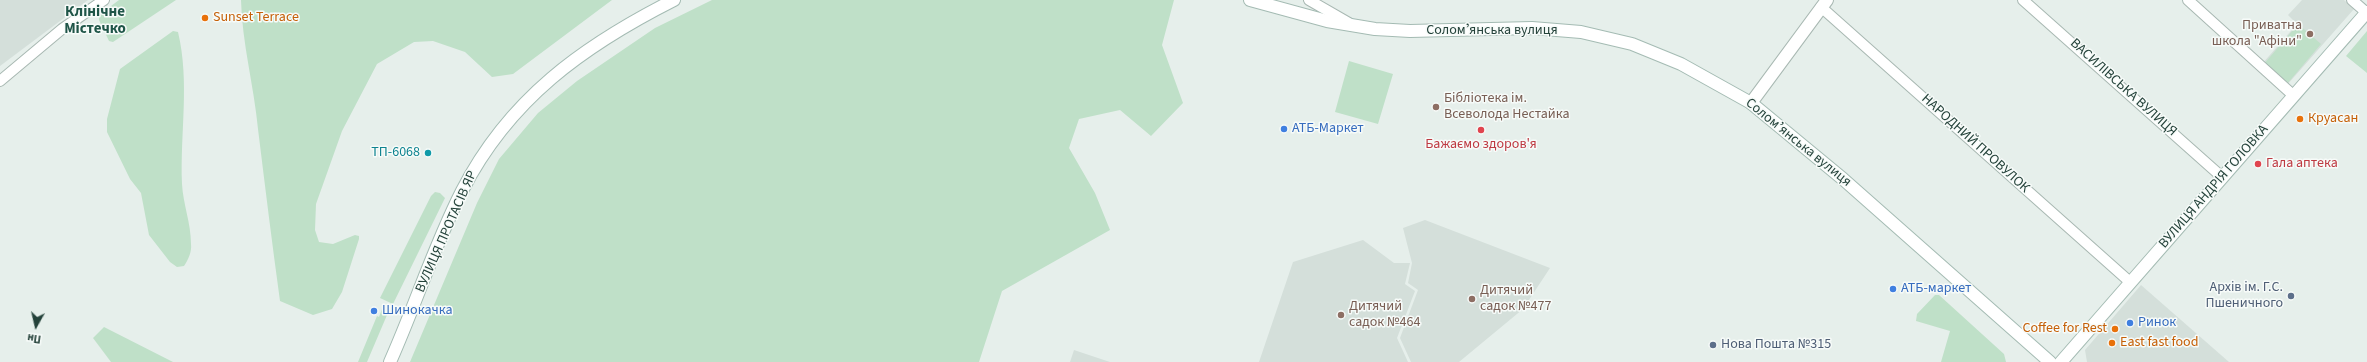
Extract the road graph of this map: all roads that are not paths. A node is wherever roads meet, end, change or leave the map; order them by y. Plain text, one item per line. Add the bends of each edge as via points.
1 (104, 0) edge
2 (674, 0) edge
3 (1250, 0) edge
4 (1309, 0) edge
5 (2024, 0) edge
6 (2188, 0) edge
7 (2352, 0) edge
8 (1824, 3) edge
9 (2367, 13) edge
10 (1354, 26) junction
11 (0, 81) edge
12 (2294, 96) junction
13 (1751, 103) junction
14 (2222, 177) junction
15 (2130, 282) junction
16 (390, 362) edge
17 (2050, 362) edge
18 (2061, 362) edge

1 - 11 street via 62,29
2 - 16 main road, ВУЛИЦЯ ПРОТАСІВ ЯР via 610,35 577,57 546,82 505,123 480,158 462,192
3 - 10 main road via 1301,15
4 - 10 street, Соломʼянська вулиця
5 - 14 street, ВАСИЛІВСЬКА ВУЛИЦЯ
6 - 12 street
7 - 9 street
8 - 13 main road
8 - 15 street, НАРОДНИЙ ПРОВУЛОК
9 - 12 main road, ВУЛИЦЯ АНДРІЯ ГОЛОВКА
10 - 13 main road, Соломʼянська вулиця via 1400,31 1532,28 1581,32 1610,38 1681,64
12 - 14 main road, ВУЛИЦЯ АНДРІЯ ГОЛОВКА
13 - 17 main road, Соломʼянська вулиця via 1843,179
14 - 15 main road, ВУЛИЦЯ АНДРІЯ ГОЛОВКА
15 - 18 main road, ВУЛИЦЯ АНДРІЯ ГОЛОВКА

